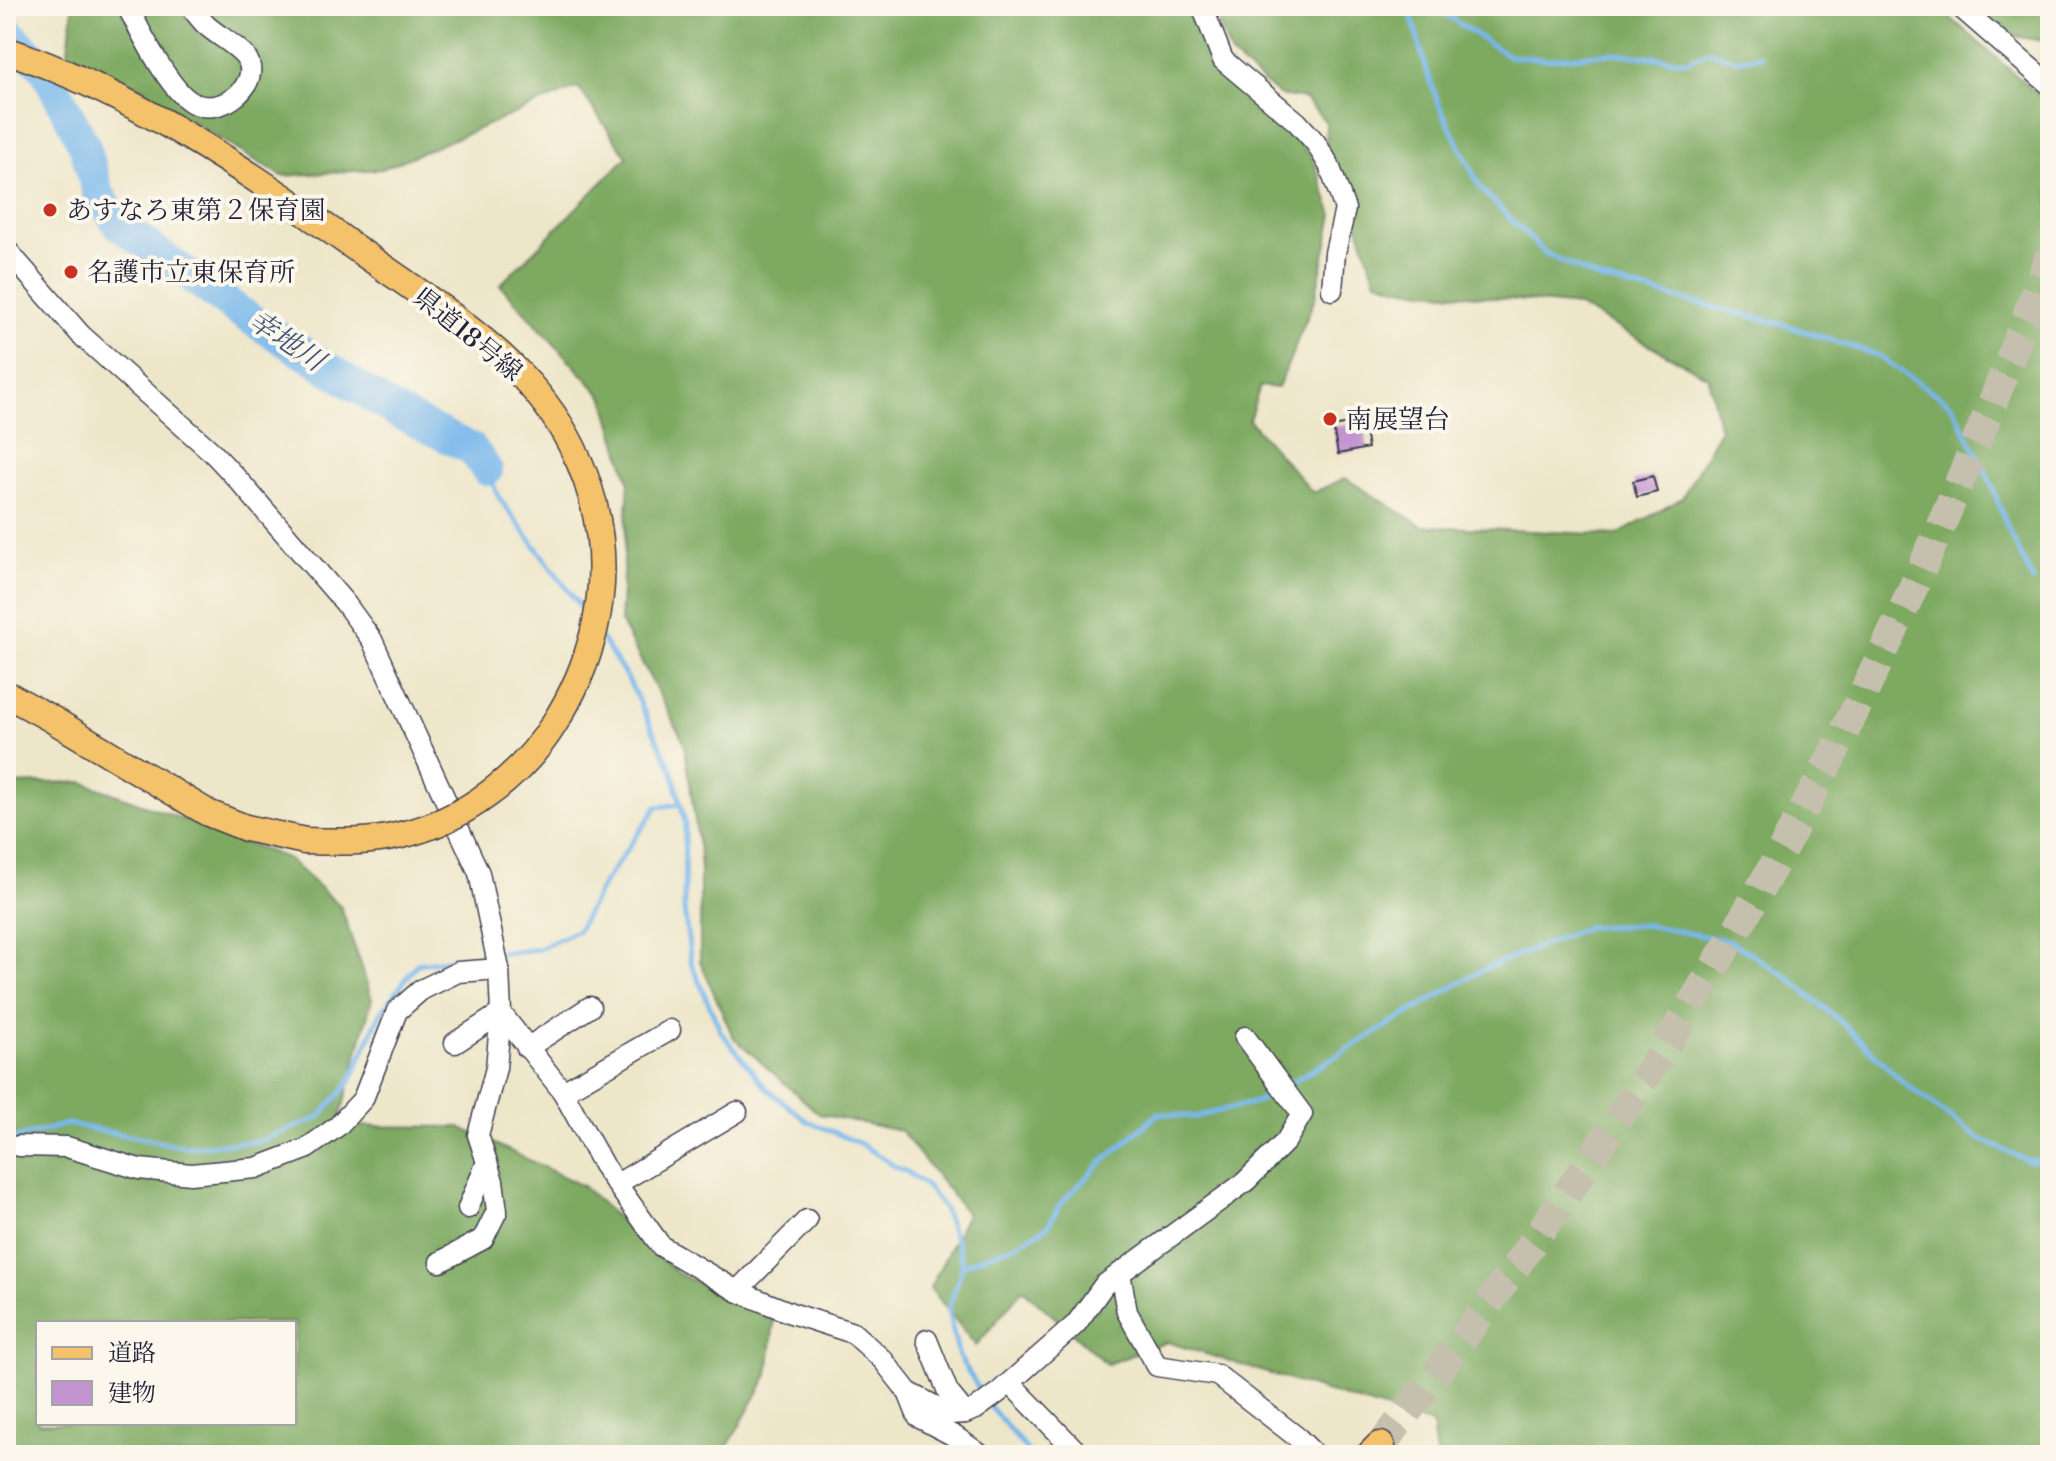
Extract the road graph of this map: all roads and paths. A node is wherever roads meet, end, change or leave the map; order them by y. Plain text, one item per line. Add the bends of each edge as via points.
1 (127, 6) edge
2 (190, 6) edge
3 (1202, 6) edge
4 (1959, 6) edge
5 (6, 50) edge
6 (2050, 85) edge
7 (6, 249) edge
8 (1332, 290) dead end
9 (6, 694) edge
10 (498, 967) junction
11 (590, 1007) dead end
12 (501, 1013) junction
13 (670, 1030) dead end
14 (1245, 1037) dead end
15 (455, 1043) dead end
16 (527, 1048) junction
17 (563, 1092) junction
18 (737, 1112) dead end
19 (18, 1146) dead end
20 (487, 1162) junction
21 (617, 1184) junction
22 (468, 1208) dead end
23 (807, 1220) dead end
24 (440, 1262) dead end
25 (1120, 1273) junction
26 (737, 1291) junction
27 (927, 1340) dead end
28 (1004, 1387) junction
29 (908, 1392) junction
30 (970, 1411) junction
31 (981, 1455) edge
32 (1080, 1455) edge
33 (1315, 1455) edge

1 - 2 street via 175,87 192,103 212,108 233,101 250,70 246,57
3 - 8 street via 1223,60 1297,122 1329,165 1345,209
4 - 6 street
5 - 9 main road, 県道18号線, bridge via 79,79 176,128 282,195 513,366 546,407 580,466 602,547 594,640 569,701 548,734 504,781 448,817 383,839 305,841 246,828 208,813
7 - 10 street via 81,335 212,452 372,640 479,873
10 - 12 street
10 - 19 street via 458,972 421,990 397,1011 363,1099 338,1126 306,1149 256,1168 191,1174 139,1169 67,1147
11 - 16 street
12 - 15 street
12 - 16 street
12 - 20 street via 496,1068 478,1135
13 - 17 street
14 - 25 street via 1302,1114 1286,1141 1245,1182
16 - 17 street
17 - 21 street
18 - 21 street
20 - 22 street
20 - 24 street via 497,1211 483,1239
21 - 26 street via 661,1246
23 - 26 street
25 - 28 street via 1104,1285 1076,1324
25 - 33 street via 1127,1312 1157,1366 1217,1375
26 - 29 street via 853,1333
27 - 30 street via 948,1392
28 - 30 street
28 - 32 street
29 - 30 street via 950,1414
29 - 31 street via 918,1417

